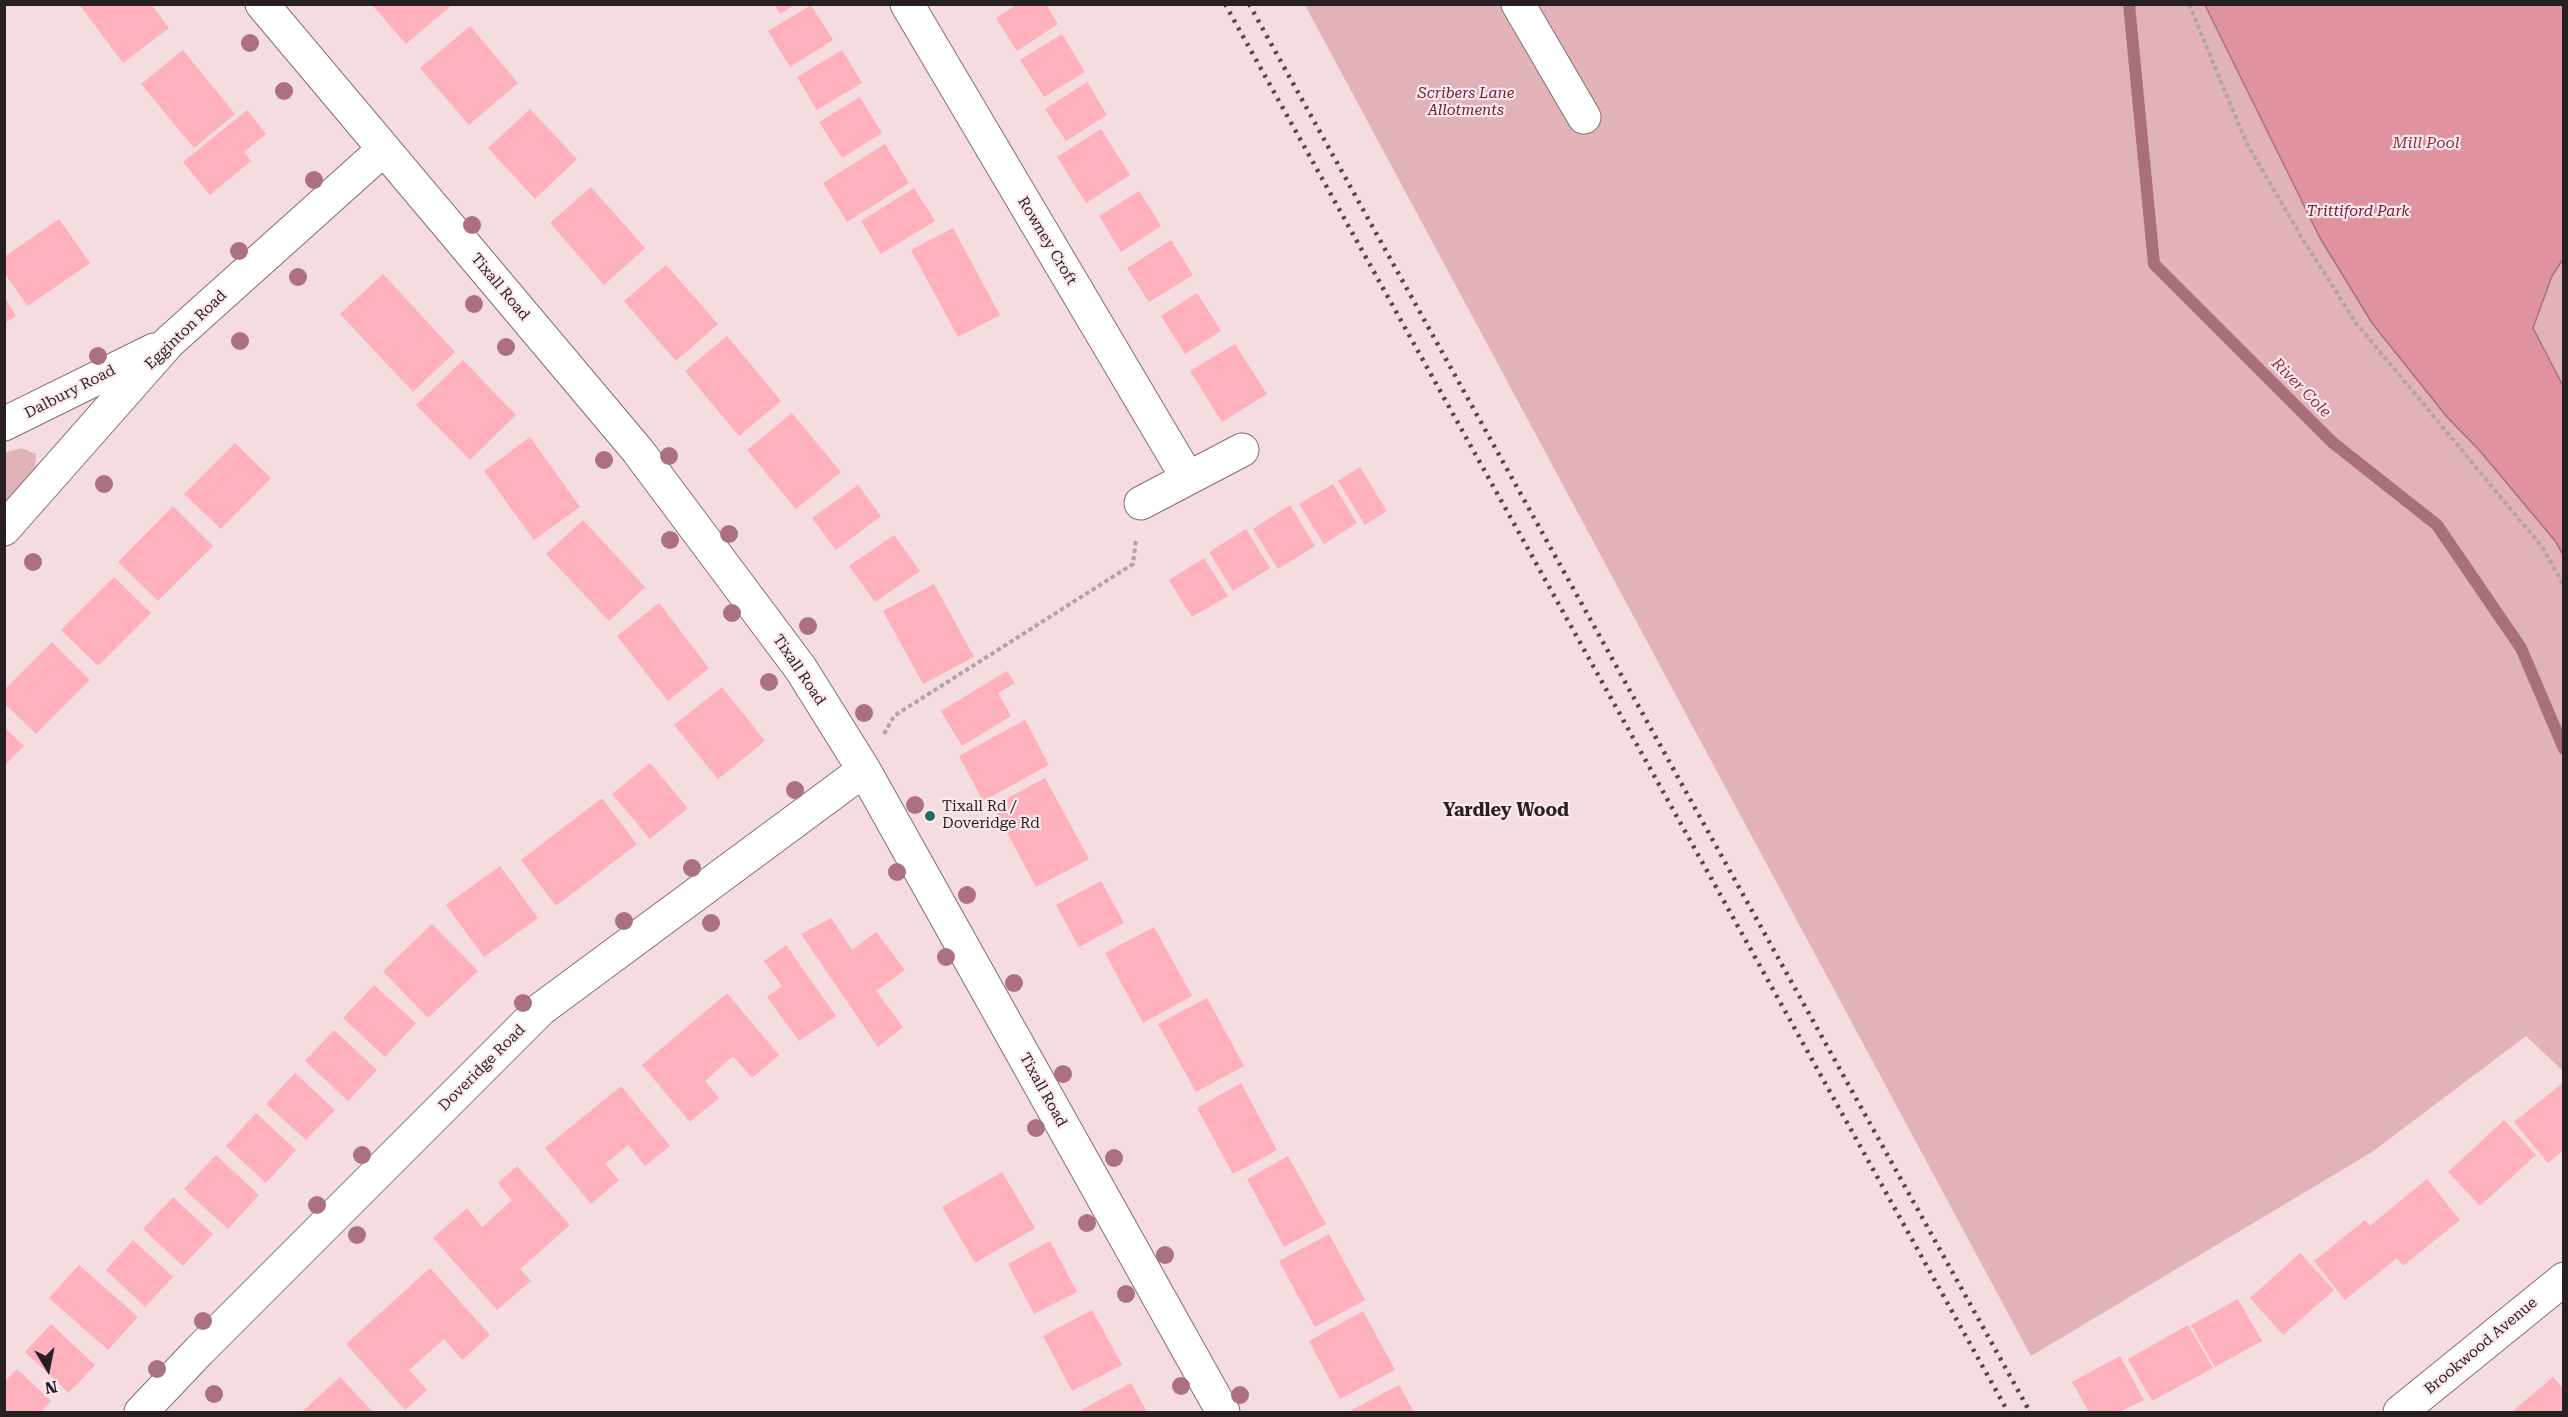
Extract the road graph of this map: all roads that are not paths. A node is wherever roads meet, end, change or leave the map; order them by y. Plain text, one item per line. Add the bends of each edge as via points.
1 (262, 4) edge
2 (907, 4) edge
3 (1518, 4) edge
4 (1584, 117) dead end
5 (384, 149) junction
6 (169, 342) junction
7 (4, 424) edge
8 (1242, 450) dead end
9 (1187, 477) junction
10 (1141, 503) road end
11 (4, 529) edge
12 (864, 770) junction
13 (2564, 1280) edge
14 (141, 1413) edge
15 (1223, 1413) edge
16 (2400, 1413) edge

1 - 5 street, Tixall Road
2 - 9 street, Rowney Croft
3 - 4 street
5 - 6 street, Egginton Road
5 - 12 street, Tixall Road via 638,451 801,669
6 - 7 street, Dalbury Road
6 - 11 street, Egginton Road
8 - 9 street
9 - 10 street
12 - 14 street, Doveridge Road via 542,1009
12 - 15 street, Tixall Road
13 - 16 street, Brookwood Avenue

